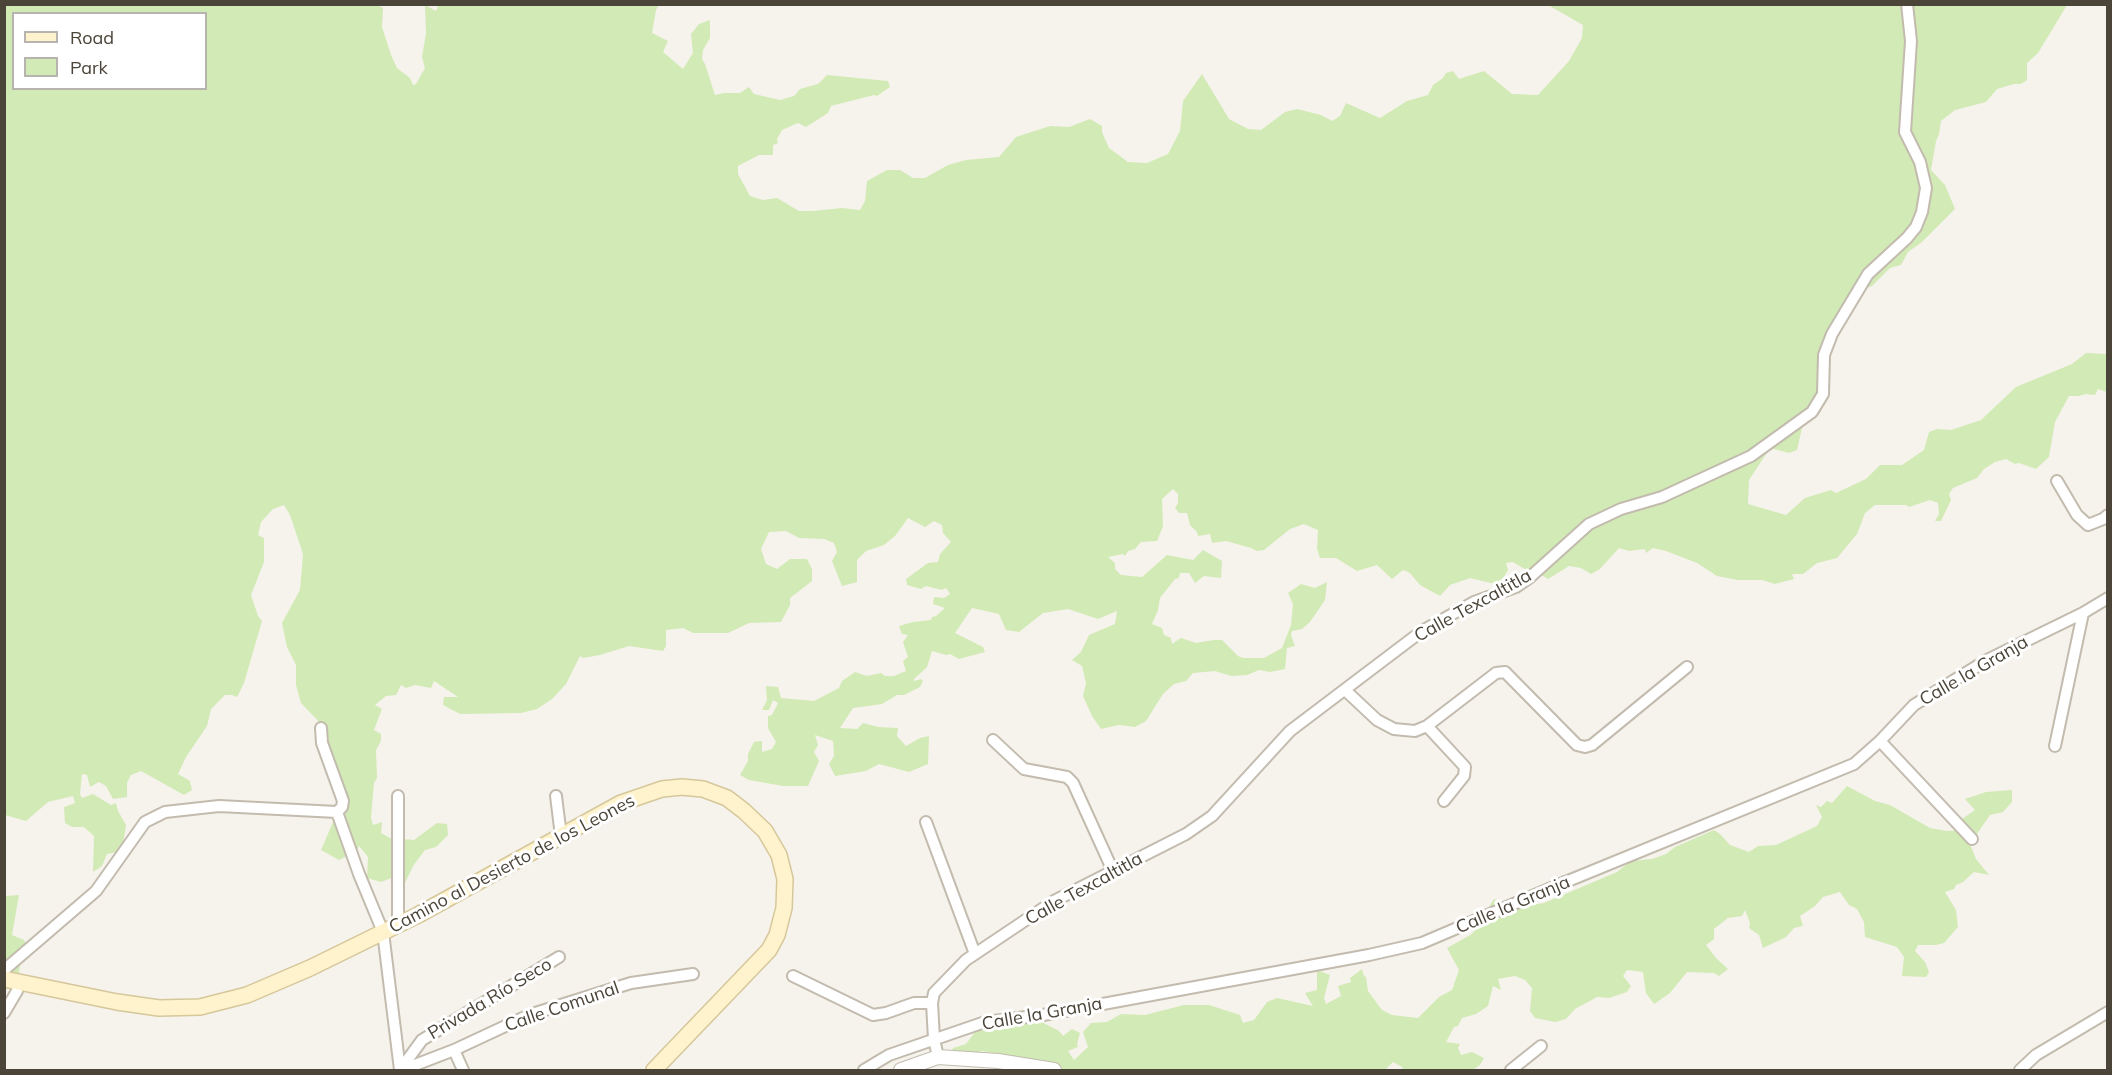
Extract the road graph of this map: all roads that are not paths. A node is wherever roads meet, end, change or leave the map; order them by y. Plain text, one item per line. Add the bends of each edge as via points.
1 (1906, 4) edge
2 (2057, 481) dead end
3 (2108, 515) edge
4 (2108, 598) edge
5 (2083, 613) junction
6 (1688, 667) dead end
7 (1345, 690) junction
8 (1426, 726) junction
9 (321, 728) dead end
10 (993, 740) dead end
11 (1880, 741) junction
12 (2055, 746) dead end
13 (398, 796) dead end
14 (556, 796) dead end
15 (1444, 801) dead end
16 (340, 809) junction
17 (926, 822) dead end
18 (561, 836) junction
19 (1972, 839) dead end
20 (1113, 871) junction
21 (398, 925) junction
22 (383, 932) junction
23 (975, 954) junction
24 (559, 957) dead end
25 (4, 970) edge
26 (693, 974) dead end
27 (793, 976) dead end
28 (12, 980) edge
29 (932, 1003) junction
30 (2108, 1012) edge
31 (4, 1013) edge
32 (934, 1039) junction
33 (1541, 1046) dead end
34 (454, 1050) junction
35 (939, 1057) junction
36 (401, 1071) edge
37 (463, 1071) edge
38 (654, 1071) edge
39 (864, 1071) edge
40 (901, 1071) edge
41 (1054, 1071) edge
42 (1511, 1071) edge
43 (2020, 1071) edge

1 - 7 street, Calle Texcaltitla via 1911,41 1905,132 1920,162 1926,188 1923,213 1907,238 1868,274 1832,334 1824,355 1823,394 1812,412 1751,456 1662,497 1589,524 1530,578 1474,602 1422,631
2 - 3 street via 2077,515 2088,525
4 - 5 street, Calle la Granja
5 - 11 street, Calle la Granja via 1987,660 1914,705
5 - 12 street
6 - 8 street via 1585,747 1577,745 1505,672 1496,673
7 - 8 street via 1377,720 1394,729 1415,731
7 - 20 street, Calle Texcaltitla via 1290,732 1212,816 1186,834
8 - 15 street via 1465,767 1464,776
9 - 16 street via 322,743 344,801
10 - 20 street via 1024,769 1067,777 1073,783
11 - 19 street
11 - 32 street, Calle la Granja via 1854,764 1422,944 1043,1015 985,1022
13 - 21 street
14 - 18 street
16 - 22 street via 359,874
16 - 25 street via 219,806 165,812 145,822 96,891
17 - 23 street
18 - 21 main road, Camino al Desierto de los Leones
18 - 38 main road, Camino al Desierto de los Leones via 621,803 662,789 682,787 703,789 727,798 765,831 779,855 785,879 784,908 769,950
20 - 23 street, Calle Texcaltitla via 1054,901
21 - 22 main road, Camino al Desierto de los Leones
22 - 28 main road, Camino al Desierto de los Leones via 247,995 200,1007 159,1008 117,1002
22 - 36 street
23 - 29 street, Calle Texcaltitla via 934,993
24 - 36 street, Privada Río Seco via 422,1040
26 - 34 street, Calle Comunal via 631,983 529,1015
27 - 29 street via 873,1015 914,1003
28 - 31 street via 17,991
29 - 32 street
30 - 43 street via 2036,1055
32 - 35 street
32 - 39 street, Calle la Granja via 889,1055
33 - 42 street
34 - 36 street, Calle Comunal
34 - 37 street
35 - 40 street
35 - 41 street via 998,1060

